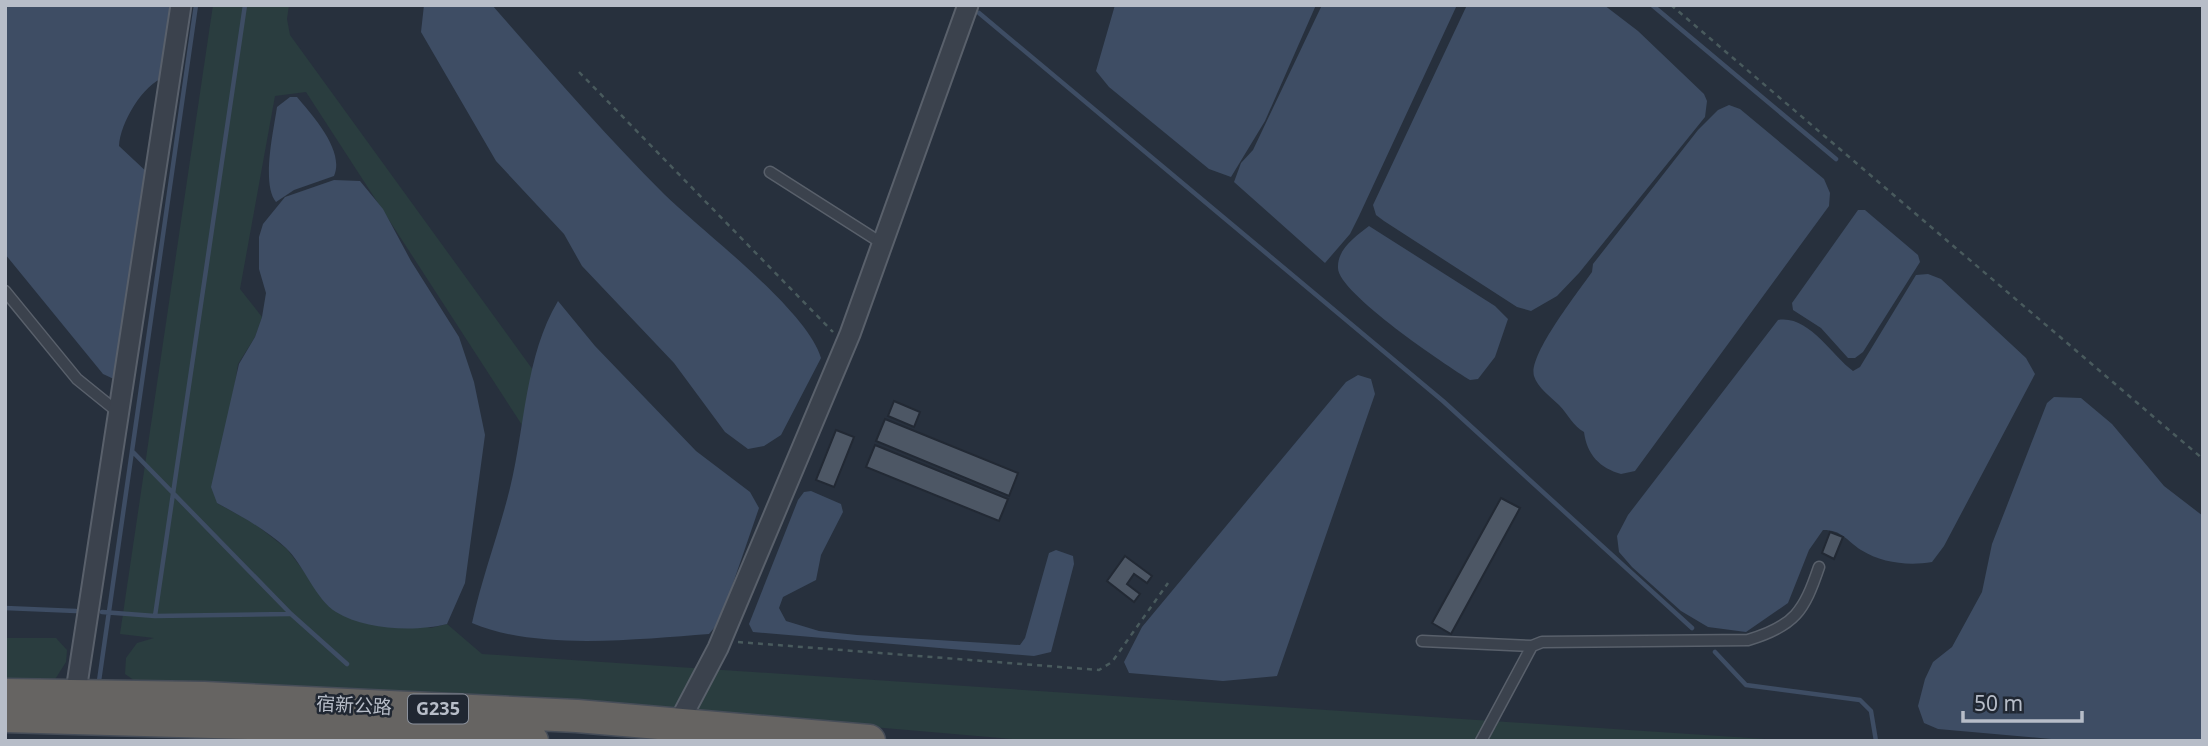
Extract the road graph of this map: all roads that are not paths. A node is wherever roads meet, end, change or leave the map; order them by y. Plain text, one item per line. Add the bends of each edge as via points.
1 (181, 5) edge
2 (968, 5) edge
3 (770, 172) dead end
4 (883, 244) junction
5 (5, 292) edge
6 (119, 413) junction
7 (1819, 567) dead end
8 (1422, 641) dead end
9 (1532, 646) junction
10 (5, 695) edge
11 (73, 707) junction
12 (5, 716) edge
13 (677, 733) edge
14 (533, 741) edge
15 (869, 741) edge
16 (1481, 741) edge

1 - 6 street
2 - 4 street
3 - 4 lane
4 - 13 street via 721,641
5 - 6 lane via 77,379
6 - 11 street
7 - 9 lane via 1806,604 1767,634 1748,640 1542,642
8 - 9 lane
9 - 16 lane
10 - 11 highway, 宿新公路 / G235
11 - 12 highway, 宿新公路
11 - 13 highway, 宿新公路 / G235 via 204,698 577,716
11 - 14 highway, 宿新公路
13 - 15 highway, 宿新公路 / G235

